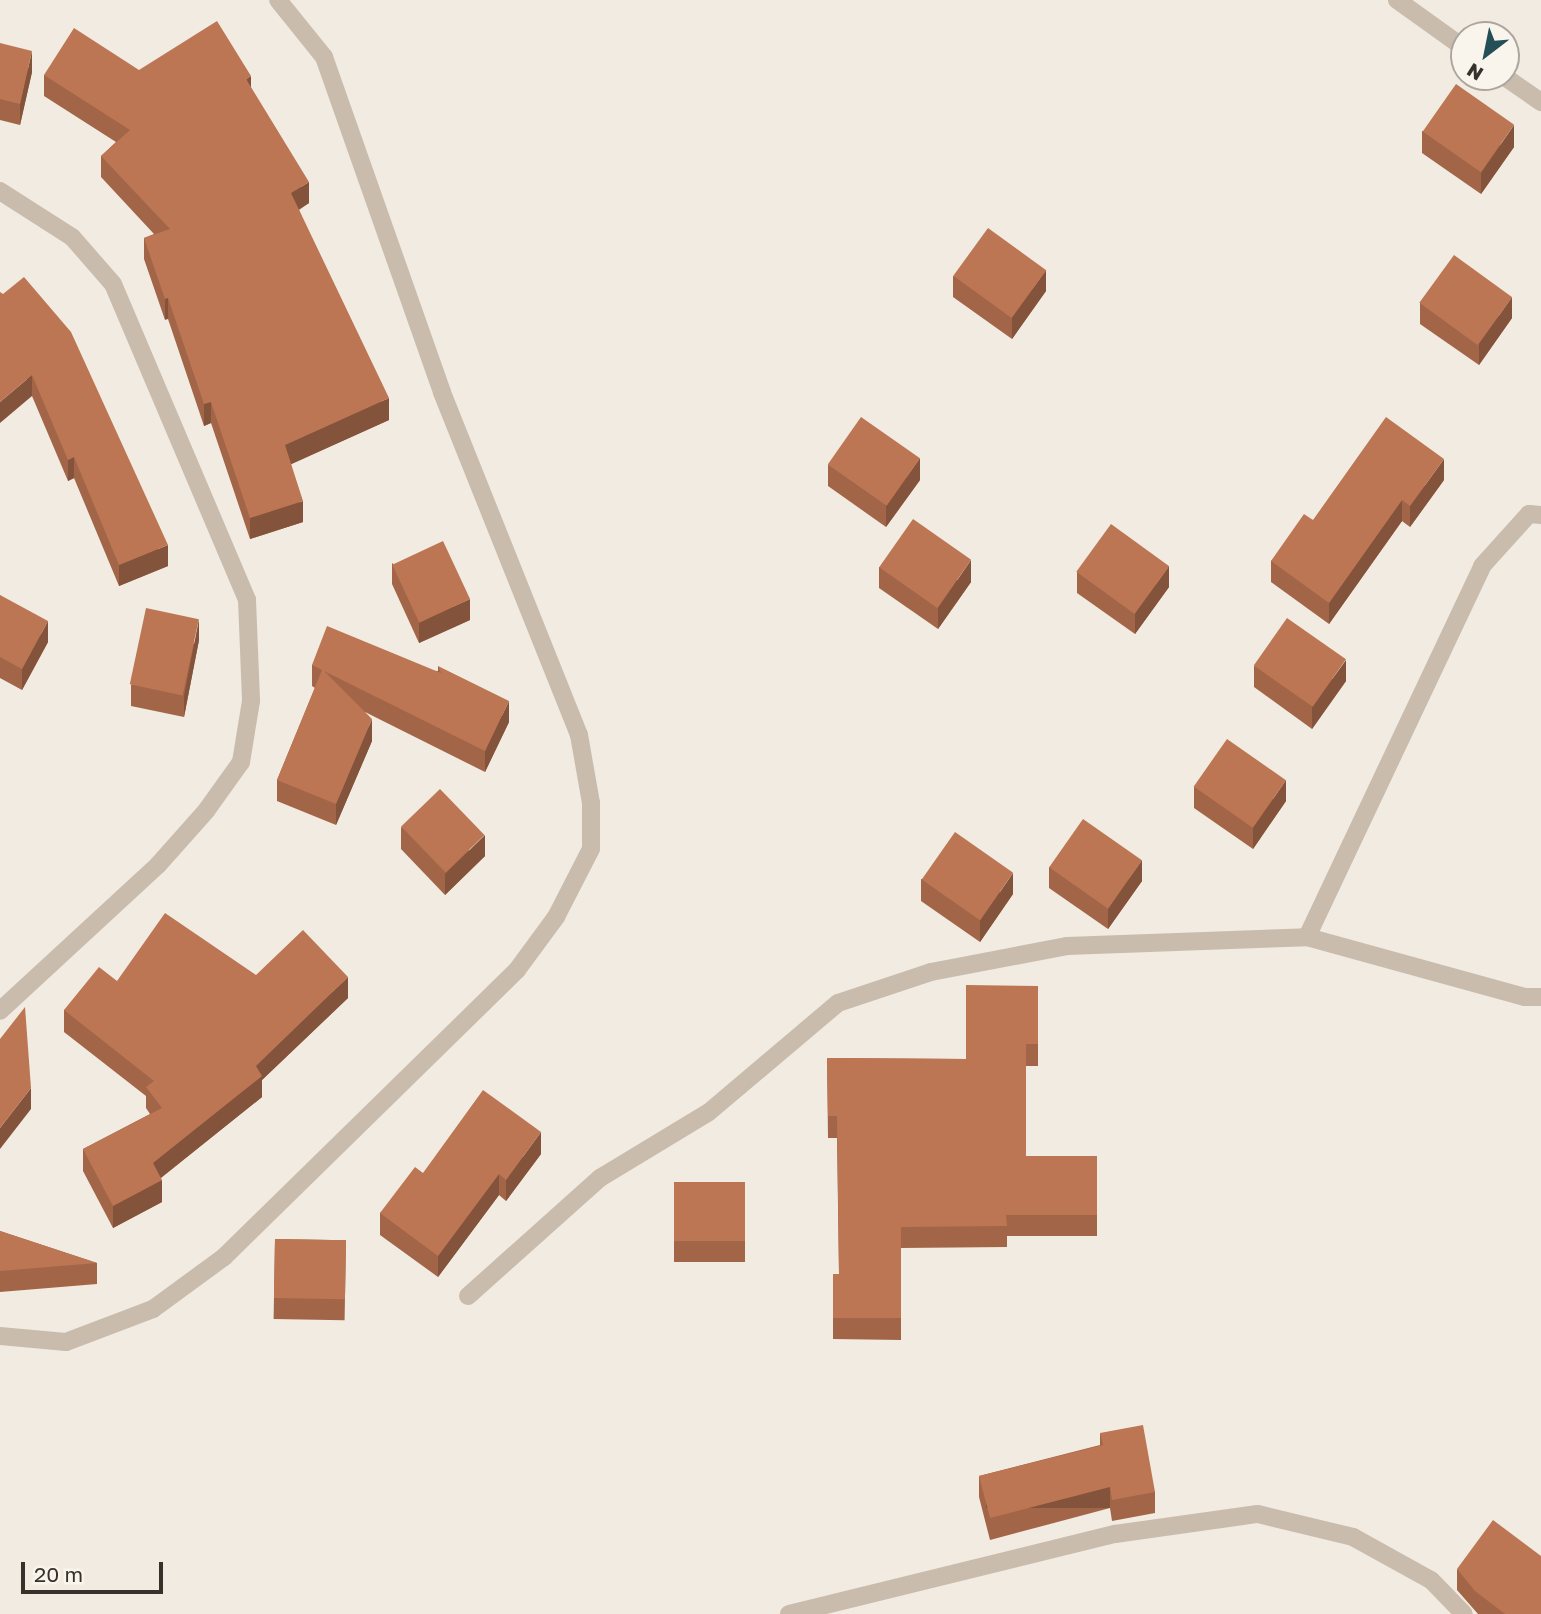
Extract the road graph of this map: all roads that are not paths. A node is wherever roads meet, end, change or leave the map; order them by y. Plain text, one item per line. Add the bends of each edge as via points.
1 (278, 0) edge
2 (1397, 0) edge
3 (1450, 38) edge
4 (1520, 87) edge
5 (1541, 102) edge
6 (0, 191) edge
7 (1541, 515) edge
8 (1307, 937) junction
9 (1541, 997) edge
10 (0, 1011) edge
11 (468, 1296) dead end
12 (0, 1336) edge
13 (789, 1614) edge
14 (1464, 1614) edge

1 - 12 street via 324,57 442,392 579,735 591,803 591,849 555,917 517,970 224,1257 153,1309 66,1342
2 - 3 street
4 - 5 street
6 - 10 street via 72,237 113,284 247,600 251,701 241,762 206,811 158,865
7 - 8 street via 1529,514 1482,566
8 - 9 street via 1525,997
8 - 11 street via 1067,946 931,972 838,1003 709,1112 600,1178
13 - 14 street via 1115,1534 1258,1514 1353,1536 1431,1580

